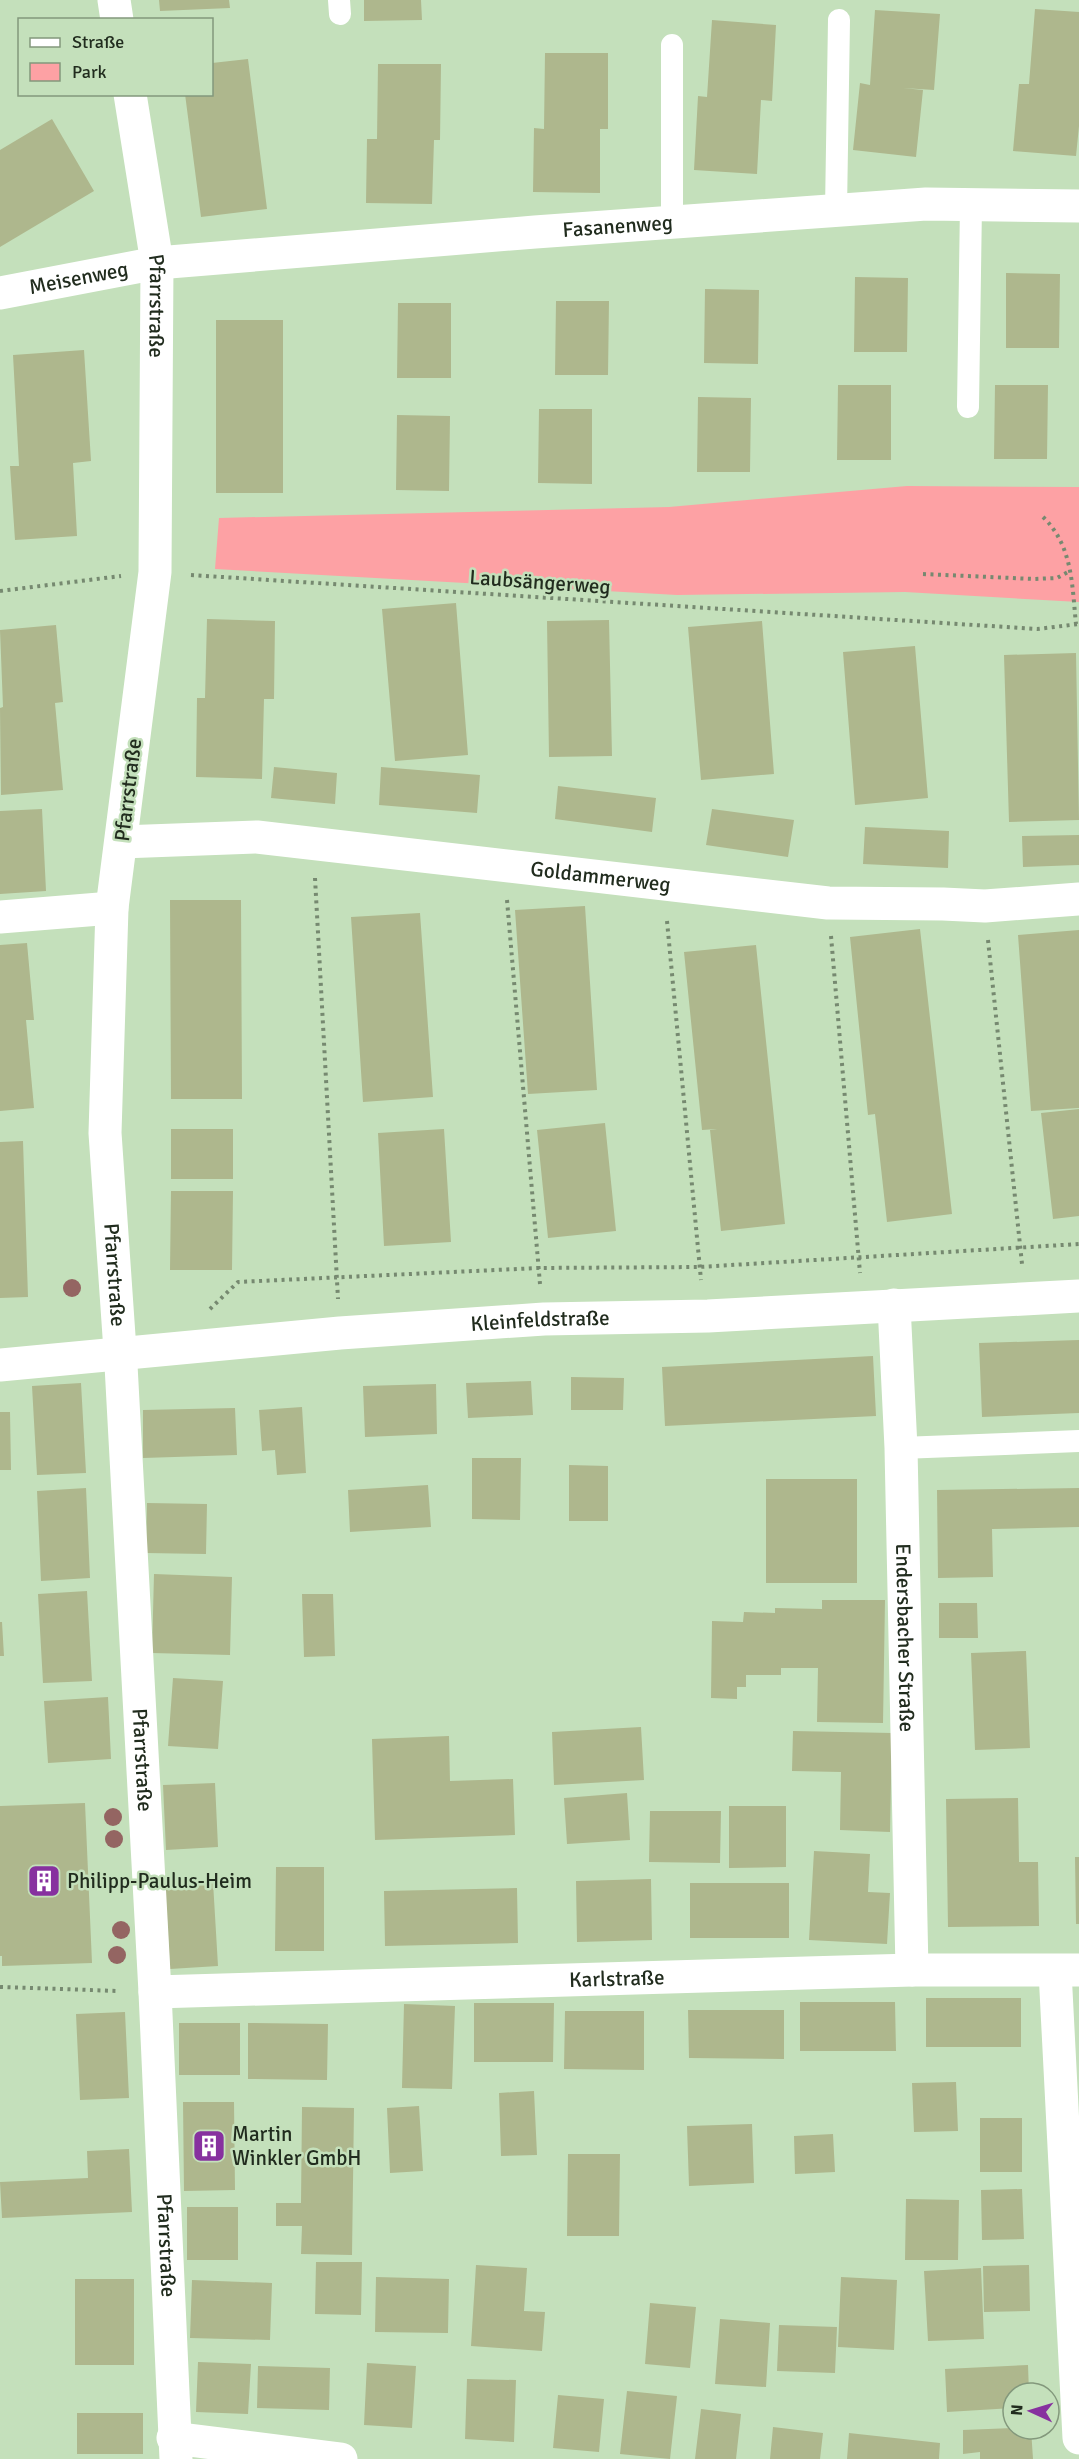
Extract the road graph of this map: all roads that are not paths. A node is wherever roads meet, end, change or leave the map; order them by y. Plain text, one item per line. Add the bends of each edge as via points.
1 (114, 0) edge
2 (117, 18) edge
3 (839, 20) dead end
4 (672, 45) dead end
5 (129, 96) edge
6 (971, 205) junction
7 (1079, 206) edge
8 (836, 210) junction
9 (672, 222) junction
10 (157, 263) junction
11 (0, 293) edge
12 (968, 407) dead end
13 (121, 842) junction
14 (1079, 899) edge
15 (112, 908) junction
16 (0, 916) edge
17 (1079, 1296) edge
18 (894, 1305) junction
19 (120, 1352) junction
20 (0, 1365) edge
21 (1079, 1441) edge
22 (900, 1448) junction
23 (912, 1970) junction
24 (1067, 1971) edge
25 (155, 1992) junction
26 (1079, 2438) edge
27 (175, 2448) edge
28 (341, 2459) edge

1 - 2 street
3 - 8 lane
4 - 9 lane
5 - 10 street, Pfarrstraße
6 - 7 street, Fasanenweg
6 - 8 street, Fasanenweg
6 - 12 lane
8 - 9 street, Fasanenweg
9 - 10 street, Fasanenweg
10 - 11 street, Meisenweg
10 - 13 street, Pfarrstraße via 155,572
13 - 14 street, Goldammerweg via 257,837 828,903 985,906
13 - 15 street, Pfarrstraße
15 - 16 street
15 - 19 street, Pfarrstraße via 105,1133
17 - 18 street, Kleinfeldstraße
18 - 19 street, Kleinfeldstraße via 708,1316 544,1319
18 - 22 street, Endersbacher Straße
19 - 20 street, Kleinfeldstraße
19 - 25 street, Pfarrstraße
21 - 22 lane
22 - 23 street, Endersbacher Straße
23 - 24 street, Karlstraße
23 - 25 street, Karlstraße
24 - 26 street
25 - 27 street, Pfarrstraße
27 - 28 street

